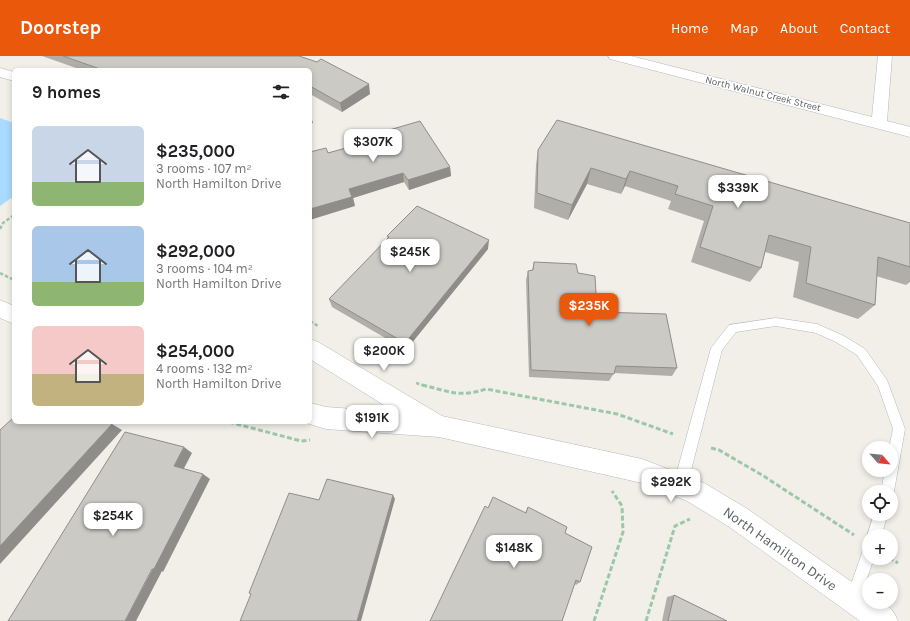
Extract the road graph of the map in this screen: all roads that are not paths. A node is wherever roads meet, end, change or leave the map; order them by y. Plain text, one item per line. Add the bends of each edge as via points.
1 (616, 56) edge
2 (885, 56) edge
3 (0, 72) edge
4 (12, 76) edge
5 (879, 124) junction
6 (910, 132) edge
7 (0, 308) edge
8 (12, 315) edge
9 (312, 349) edge
10 (312, 414) edge
11 (439, 426) junction
12 (889, 485) edge
13 (680, 486) junction
14 (865, 565) edge
15 (853, 599) junction
16 (884, 621) edge

1 - 5 street, North Walnut Creek Street
2 - 5 street
3 - 4 street
5 - 6 street, North Walnut Creek Street
7 - 8 street
9 - 11 street, North Hamilton Drive
10 - 11 street, North Hamilton Drive via 326,418
11 - 13 street, North Hamilton Drive via 642,471
12 - 13 lane via 899,429 883,384 861,352 818,329 776,322 733,328 717,348
13 - 15 street, North Hamilton Drive via 737,517
14 - 15 lane
15 - 16 street, North Hamilton Drive

